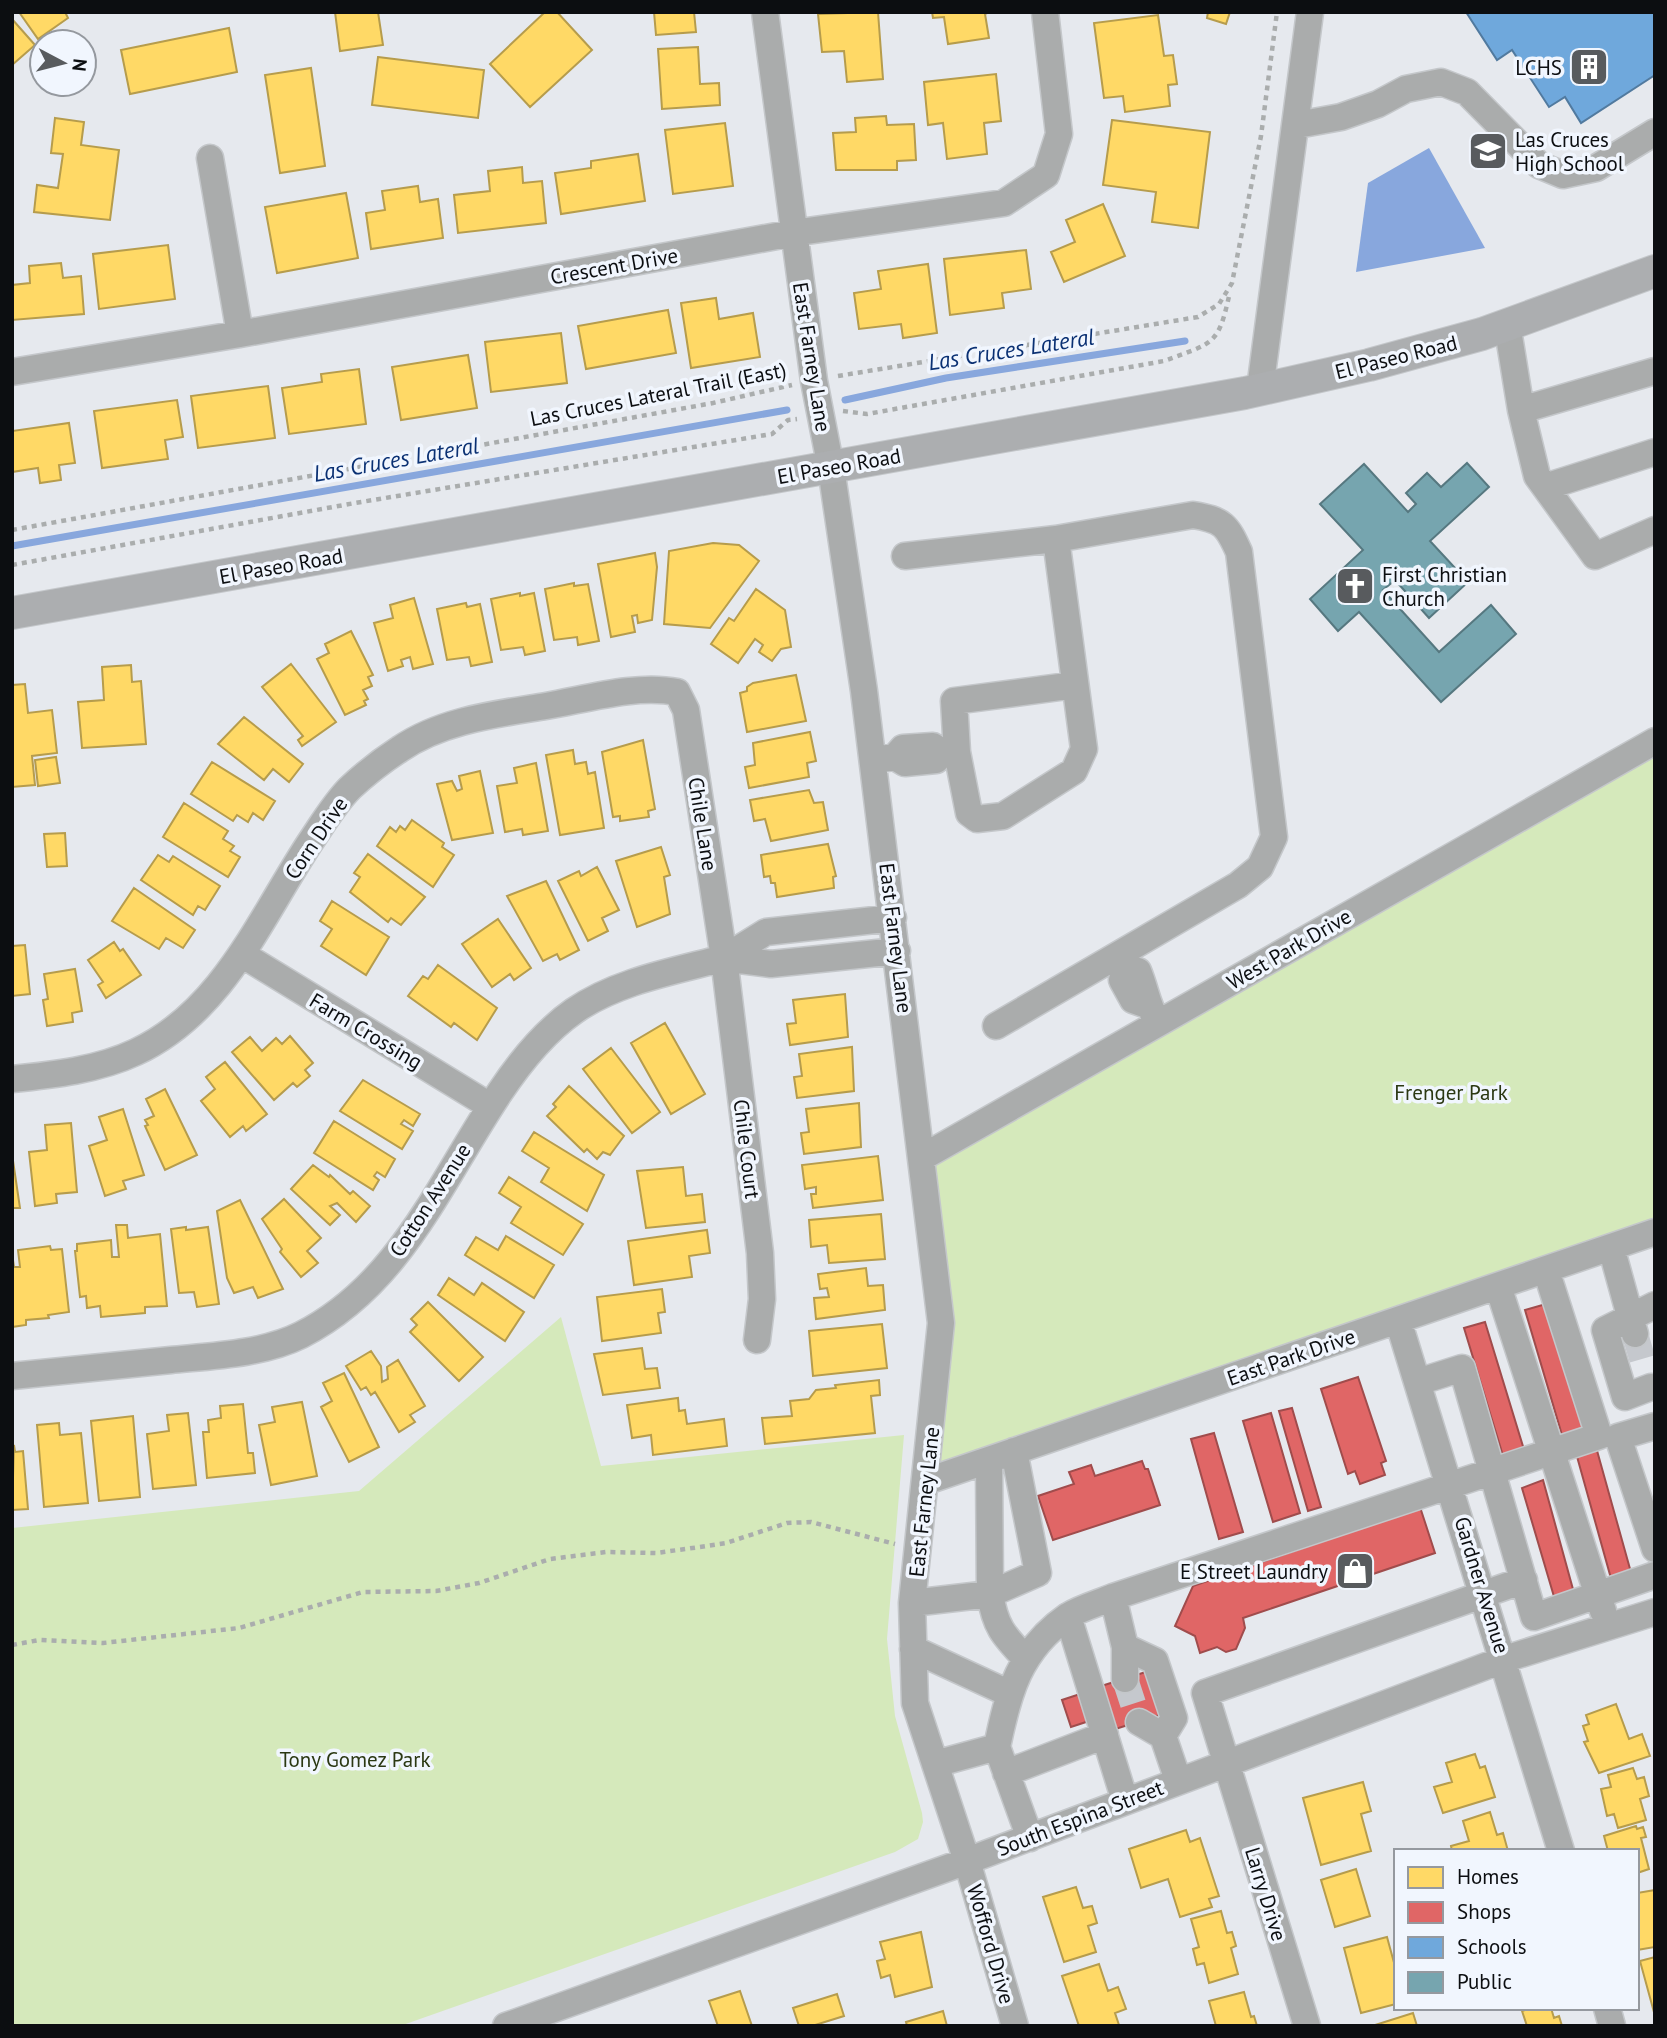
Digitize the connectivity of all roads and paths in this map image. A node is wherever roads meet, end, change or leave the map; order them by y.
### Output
1 (765, 12) edge
2 (1045, 12) edge
3 (1277, 12) edge
4 (1310, 12) edge
5 (1297, 125) junction
6 (1655, 132) edge
7 (210, 158) dead end
8 (793, 233) junction
9 (1655, 271) edge
10 (1232, 283) junction
11 (1507, 324) junction
12 (240, 334) junction
13 (1655, 371) edge
14 (12, 372) edge
15 (814, 381) junction
16 (1261, 389) junction
17 (1521, 410) junction
18 (820, 414) junction
19 (1655, 452) edge
20 (831, 468) junction
21 (1545, 486) junction
22 (12, 530) edge
23 (1655, 530) edge
24 (1055, 539) junction
25 (905, 556) dead end
26 (12, 565) edge
27 (12, 613) edge
28 (1075, 685) junction
29 (677, 692) joint
30 (1655, 741) edge
31 (950, 753) junction
32 (884, 758) junction
33 (893, 918) junction
34 (897, 951) junction
35 (243, 955) junction
36 (724, 958) junction
37 (1123, 961) junction
38 (1152, 1014) junction
39 (996, 1026) dead end
40 (12, 1079) edge
41 (490, 1106) junction
42 (923, 1157) junction
43 (1655, 1232) edge
44 (1611, 1247) junction
45 (1546, 1270) junction
46 (1499, 1286) junction
47 (1655, 1306) edge
48 (1398, 1320) junction
49 (1632, 1325) junction
50 (757, 1340) dead end
51 (12, 1376) edge
52 (1650, 1380) edge
53 (1418, 1382) junction
54 (1476, 1416) junction
55 (1655, 1426) edge
56 (1433, 1429) junction
57 (1608, 1436) junction
58 (1014, 1451) junction
59 (1553, 1451) junction
60 (989, 1460) junction
61 (1493, 1471) junction
62 (928, 1481) junction
63 (1451, 1485) junction
64 (1645, 1487) edge
65 (1026, 1515) junction
66 (990, 1522) junction
67 (1651, 1523) edge
68 (896, 1545) dead end
69 (1655, 1549) edge
70 (1655, 1576) edge
71 (1524, 1580) junction
72 (990, 1594) junction
73 (1485, 1594) junction
74 (1597, 1595) junction
75 (1113, 1597) junction
76 (912, 1603) junction
77 (1655, 1612) edge
78 (1068, 1616) junction
79 (1609, 1626) junction
80 (12, 1645) edge
81 (1125, 1647) junction
82 (913, 1649) junction
83 (1025, 1658) junction
84 (1505, 1660) junction
85 (1125, 1679) tunnel mouth
86 (1008, 1693) junction
87 (1139, 1722) tunnel mouth
88 (1105, 1735) junction
89 (1163, 1736) junction
90 (997, 1747) junction
91 (1225, 1763) junction
92 (934, 1764) junction
93 (1006, 1773) junction
94 (1178, 1780) junction
95 (1125, 1801) junction
96 (1030, 1838) junction
97 (1560, 1849) edge
98 (967, 1861) junction
99 (506, 2026) edge
100 (1015, 2026) edge
101 (1307, 2026) edge

1 - 8 street, East Farney Lane
2 - 8 street, Crescent Drive
3 - 10 path, Las Cruces Lateral Trail (East)
4 - 5 street
5 - 6 street
5 - 16 street
7 - 12 street
8 - 12 street, Crescent Drive
8 - 15 street, East Farney Lane
9 - 11 main road, El Paseo Road
10 - 15 path, Las Cruces Lateral Trail (East)
10 - 18 path
11 - 16 main road, El Paseo Road
11 - 17 street
12 - 14 street, Crescent Drive
13 - 17 street
15 - 18 street, East Farney Lane
15 - 22 path, Las Cruces Lateral Trail (East)
16 - 20 main road, El Paseo Road
17 - 21 street
18 - 20 street, East Farney Lane
18 - 26 path
19 - 21 street
20 - 27 main road, El Paseo Road
20 - 32 street, East Farney Lane
21 - 23 street
24 - 25 street
24 - 28 street
24 - 37 street
28 - 31 street
28 - 31 street
29 - 35 street, Corn Drive
29 - 36 street, Chile Lane
30 - 38 street, West Park Drive
31 - 32 street
32 - 33 street, East Farney Lane
33 - 34 street, East Farney Lane
33 - 36 street, Cotton Avenue
34 - 36 street, Cotton Avenue
34 - 42 street, East Farney Lane
35 - 40 street, Corn Drive
35 - 41 street, Farm Crossing
36 - 41 street, Cotton Avenue
36 - 50 street, Chile Court
37 - 38 street
37 - 39 street
38 - 42 street, West Park Drive
41 - 51 street, Cotton Avenue
42 - 62 street, East Farney Lane
43 - 44 street, East Park Drive
44 - 45 street, East Park Drive
44 - 49 street
45 - 46 street, East Park Drive
45 - 57 street
46 - 48 street, East Park Drive
46 - 59 street
47 - 49 street
48 - 53 street, Gardner Avenue
48 - 58 street, East Park Drive
49 - 52 street
53 - 54 street
53 - 56 street, Gardner Avenue
54 - 56 street
54 - 61 street
55 - 57 street
56 - 63 street, Gardner Avenue
57 - 59 street
57 - 64 street
58 - 60 street, East Park Drive
58 - 65 street
59 - 61 street
59 - 74 street
60 - 62 street, East Park Drive
60 - 66 street
61 - 63 street
61 - 71 street
62 - 76 street, East Farney Lane
63 - 73 street, Gardner Avenue
63 - 75 street
64 - 67 street
65 - 66 street
65 - 72 street
66 - 72 street
67 - 69 street
68 - 80 path
70 - 74 street
71 - 73 street
71 - 74 street
72 - 76 street
72 - 83 street
73 - 84 street, Gardner Avenue
73 - 91 street, Larry Drive
74 - 79 street
75 - 78 street
75 - 81 street
76 - 82 street, East Farney Lane
77 - 79 street, South Espina Street
78 - 83 street
78 - 88 street
79 - 84 street, South Espina Street
81 - 85 street
81 - 89 street
82 - 86 street
82 - 92 street, East Farney Lane
83 - 86 street
84 - 91 street, South Espina Street
84 - 97 street, Gardner Avenue
86 - 90 street
87 - 89 street
88 - 93 street
88 - 95 street
89 - 94 street
90 - 92 street
90 - 93 street
91 - 94 street, South Espina Street
91 - 101 street, Larry Drive
92 - 98 street, East Farney Lane
93 - 96 street
94 - 95 street, South Espina Street
95 - 96 street, South Espina Street
96 - 98 street, South Espina Street
98 - 99 street, South Espina Street
98 - 100 street, Wofford Drive

